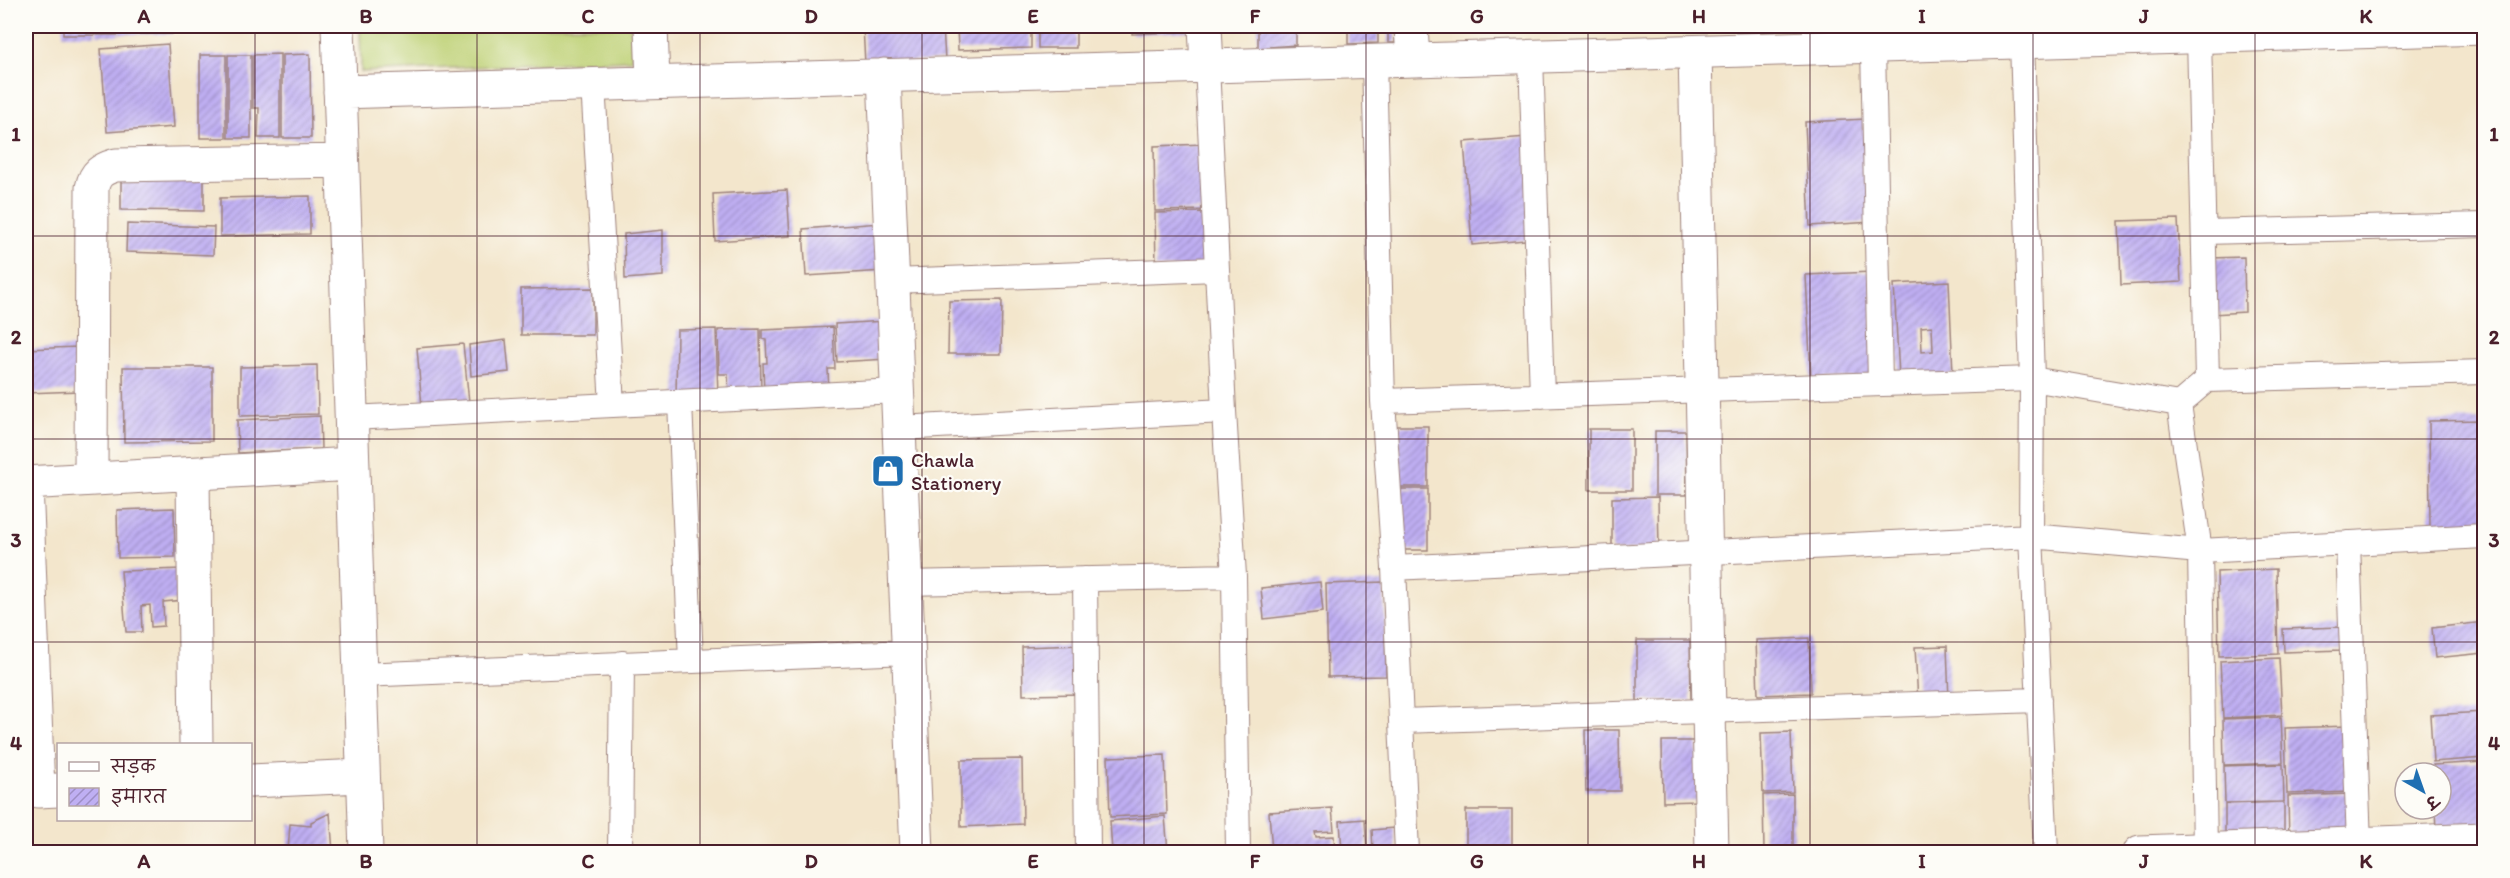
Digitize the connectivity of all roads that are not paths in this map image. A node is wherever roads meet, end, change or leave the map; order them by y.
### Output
1 (338, 26) edge
2 (651, 26) edge
3 (1205, 26) edge
4 (1411, 26) edge
5 (2484, 28) edge
6 (2199, 31) edge
7 (1916, 35) edge
8 (1657, 39) edge
9 (2022, 42) junction
10 (1873, 46) junction
11 (1695, 52) junction
12 (1531, 56) junction
13 (1413, 60) junction
14 (1374, 61) junction
15 (1207, 66) junction
16 (884, 75) junction
17 (653, 82) junction
18 (593, 84) junction
19 (340, 92) junction
20 (342, 161) junction
21 (2484, 225) edge
22 (2204, 232) junction
23 (1217, 269) junction
24 (893, 281) junction
25 (2484, 372) edge
26 (2032, 379) junction
27 (2207, 380) junction
28 (1880, 384) junction
29 (897, 391) junction
30 (1702, 391) junction
31 (1542, 396) junction
32 (1383, 401) junction
33 (680, 402) junction
34 (2179, 404) junction
35 (612, 405) junction
36 (1224, 411) junction
37 (351, 418) junction
38 (899, 428) junction
39 (352, 464) junction
40 (193, 474) junction
41 (91, 479) junction
42 (26, 483) edge
43 (2031, 536) junction
44 (2484, 536) edge
45 (2348, 543) junction
46 (2200, 551) junction
47 (1706, 552) junction
48 (1394, 568) junction
49 (1234, 576) junction
50 (1085, 579) junction
51 (905, 583) junction
52 (908, 652) junction
53 (691, 661) junction
54 (622, 663) junction
55 (360, 675) junction
56 (2039, 700) junction
57 (1709, 712) junction
58 (1401, 722) junction
59 (196, 743) edge
60 (363, 776) junction
61 (252, 781) edge
62 (41, 791) edge
63 (2484, 839) edge
64 (2359, 844) junction
65 (2205, 850) junction
66 (366, 852) edge
67 (620, 852) edge
68 (917, 852) edge
69 (1088, 852) edge
70 (1238, 852) edge
71 (1407, 852) edge
72 (1712, 852) edge
73 (2046, 852) edge
74 (2140, 852) edge

1 - 19 street
2 - 17 street
3 - 15 street
4 - 13 street
5 - 6 street
6 - 9 street
6 - 22 lane
7 - 9 street
7 - 10 street
8 - 11 street
8 - 12 street
9 - 26 lane
10 - 11 street
10 - 28 lane
11 - 30 street
12 - 13 street
12 - 31 lane
13 - 14 street
14 - 15 street
14 - 32 lane
15 - 16 street
15 - 23 lane
16 - 17 street
16 - 24 street
17 - 18 street
18 - 19 street
18 - 35 lane
19 - 20 street
20 - 37 street
20 - 41 street
21 - 22 lane
22 - 27 lane
23 - 24 lane
23 - 36 lane
24 - 29 street
25 - 27 lane
26 - 28 lane
26 - 34 lane
26 - 43 lane
27 - 34 lane
28 - 30 lane
29 - 33 lane
29 - 38 street
30 - 31 lane
30 - 47 street
31 - 32 lane
32 - 48 lane
33 - 35 lane
33 - 53 lane
34 - 46 lane
35 - 37 lane
36 - 38 lane
36 - 49 lane
37 - 39 street
38 - 51 street
39 - 40 street
39 - 55 street
40 - 41 street
40 - 59 street
41 - 42 street
42 - 62 street
43 - 46 lane
43 - 47 lane
43 - 56 lane
44 - 45 lane
45 - 46 lane
45 - 64 lane
46 - 65 lane
47 - 48 lane
47 - 57 street
48 - 58 lane
49 - 50 lane
49 - 70 lane
50 - 51 lane
50 - 69 lane
51 - 52 street
52 - 53 lane
52 - 68 street
53 - 54 lane
54 - 55 lane
54 - 67 lane
55 - 60 street
56 - 57 lane
56 - 73 lane
57 - 58 lane
57 - 72 street
58 - 71 lane
60 - 61 street
60 - 66 street
63 - 64 street
64 - 65 street
65 - 74 street

